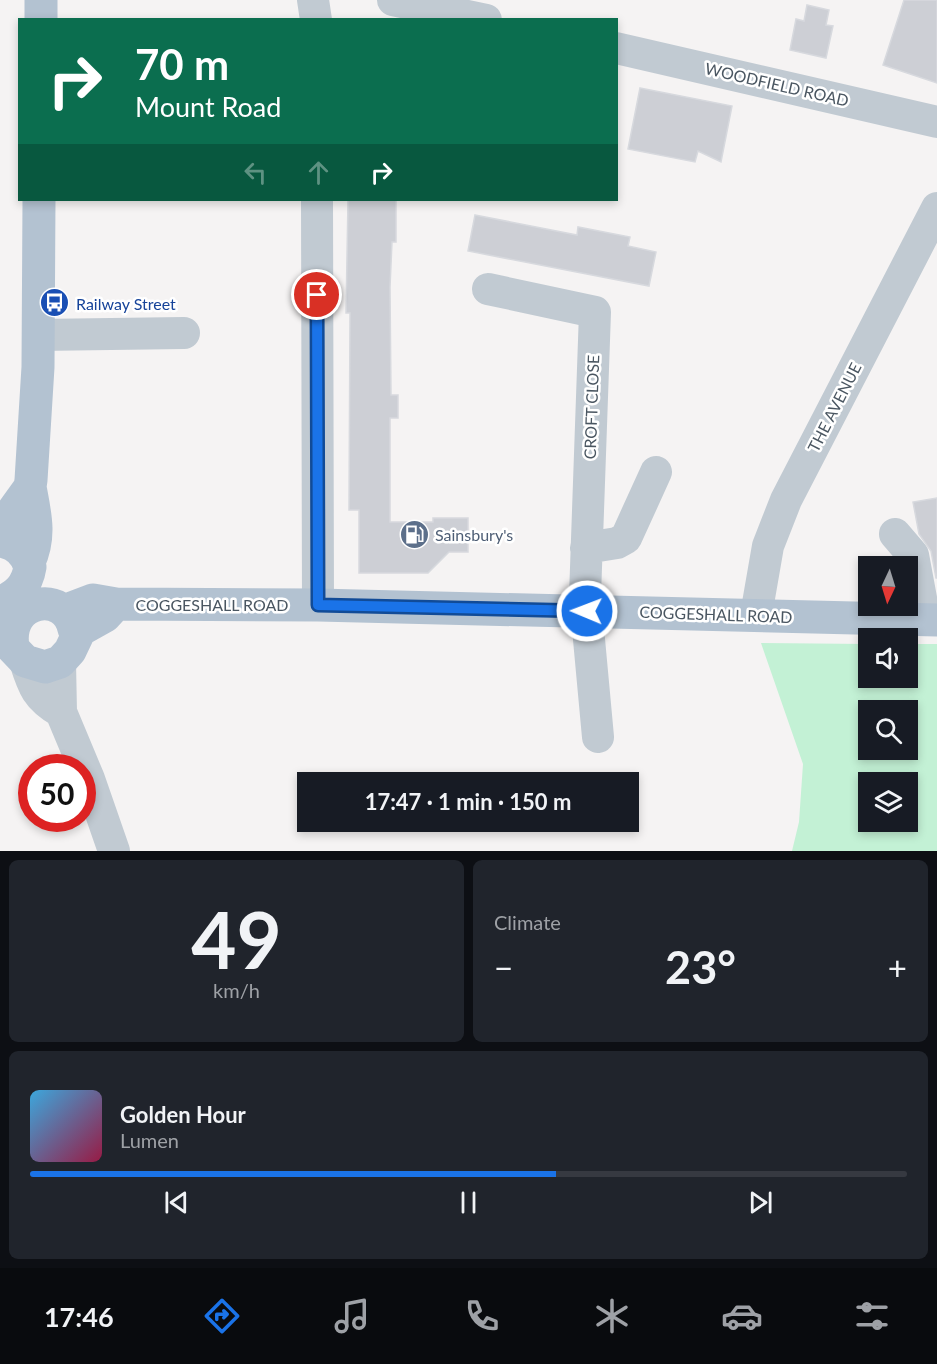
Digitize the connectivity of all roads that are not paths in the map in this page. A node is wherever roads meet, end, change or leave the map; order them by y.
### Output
1 (41, 0) edge
2 (313, 0) edge
3 (393, 0) edge
4 (40, 18) edge
5 (316, 18) edge
6 (477, 18) edge
7 (618, 48) edge
8 (937, 122) edge
9 (39, 201) edge
10 (317, 201) edge
11 (937, 208) edge
12 (488, 289) dead end
13 (184, 333) dead end
14 (38, 335) junction
15 (656, 472) dead end
16 (30, 487) junction
17 (0, 529) edge
18 (895, 534) dead end
19 (0, 541) edge
20 (586, 548) junction
21 (29, 565) junction
22 (0, 603) edge
23 (318, 605) junction
24 (587, 611) junction
25 (756, 615) junction
26 (931, 620) edge
27 (64, 629) junction
28 (13, 648) edge
29 (61, 712) junction
30 (598, 737) dead end
31 (114, 851) edge

1 - 4 main road
2 - 5 street
3 - 6 street
7 - 8 street, WOODFIELD ROAD
9 - 14 main road
10 - 23 street
11 - 25 street, THE AVENUE
12 - 20 street, CROFT CLOSE
13 - 14 street
14 - 16 main road
15 - 20 street
16 - 17 main road
16 - 21 main road
18 - 26 street
19 - 21 main road
20 - 24 street, CROFT CLOSE
21 - 22 main road
21 - 27 main road
23 - 24 main road, COGGESHALL ROAD
23 - 27 main road, COGGESHALL ROAD
24 - 25 main road, COGGESHALL ROAD
24 - 30 street, CROFT CLOSE
25 - 26 main road, COGGESHALL ROAD
27 - 28 main road
27 - 28 main road
27 - 29 street
28 - 29 street
29 - 31 street

